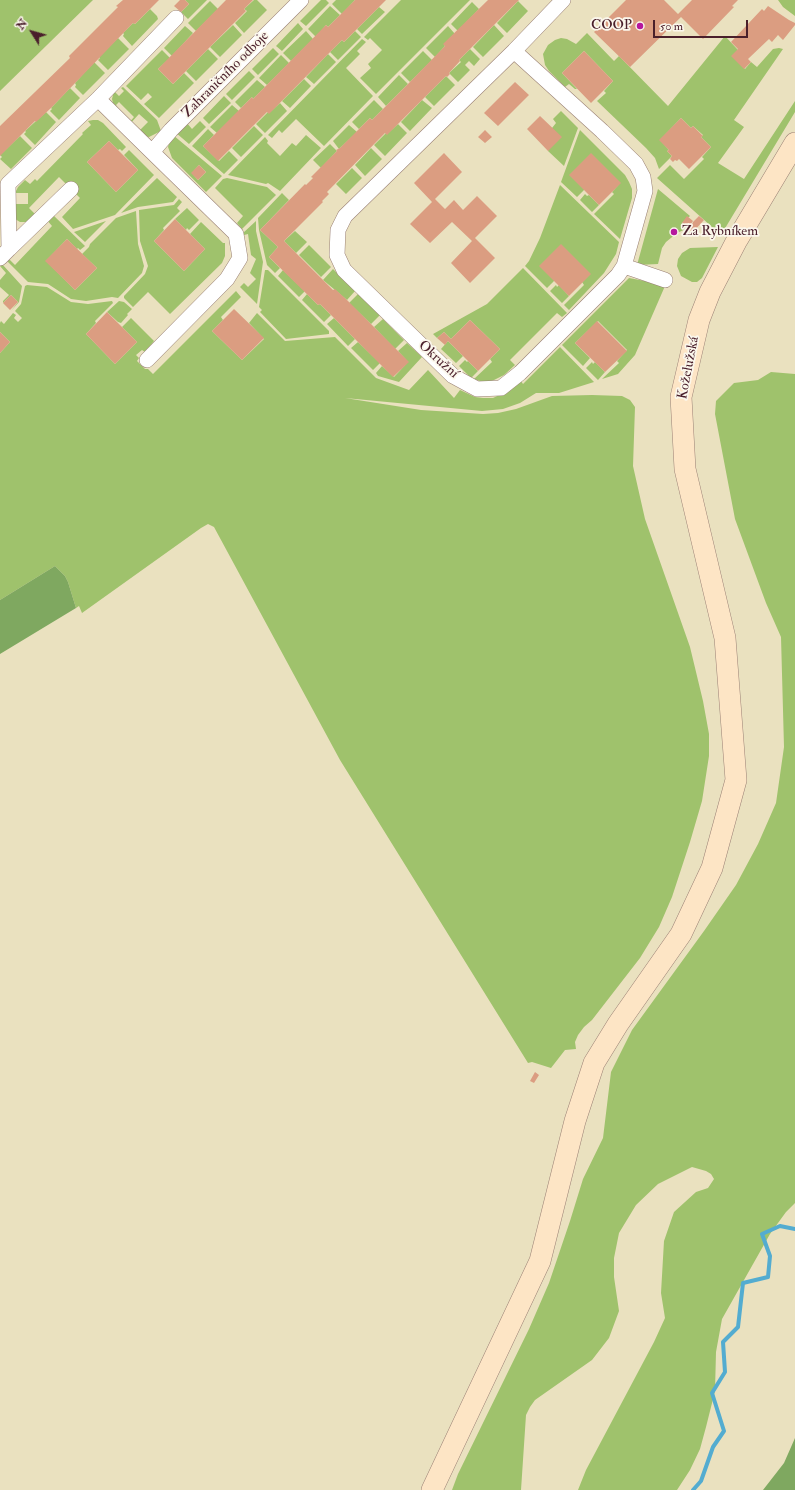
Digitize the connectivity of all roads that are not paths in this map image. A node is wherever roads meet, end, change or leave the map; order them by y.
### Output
1 (301, 0) edge
2 (563, 0) edge
3 (176, 18) dead end
4 (514, 51) junction
5 (98, 98) junction
6 (795, 143) edge
7 (152, 152) junction
8 (71, 189) dead end
9 (5, 254) edge
10 (624, 266) junction
11 (665, 280) dead end
12 (147, 360) dead end
13 (432, 1490) edge

1 - 7 street, Zahraničního odboje
2 - 4 street, Okružní
3 - 5 street
4 - 10 street, Okružní
4 - 10 street, Okružní
5 - 7 street
5 - 9 street
6 - 13 main road, Koželužská
7 - 12 street
8 - 9 street
10 - 11 street

